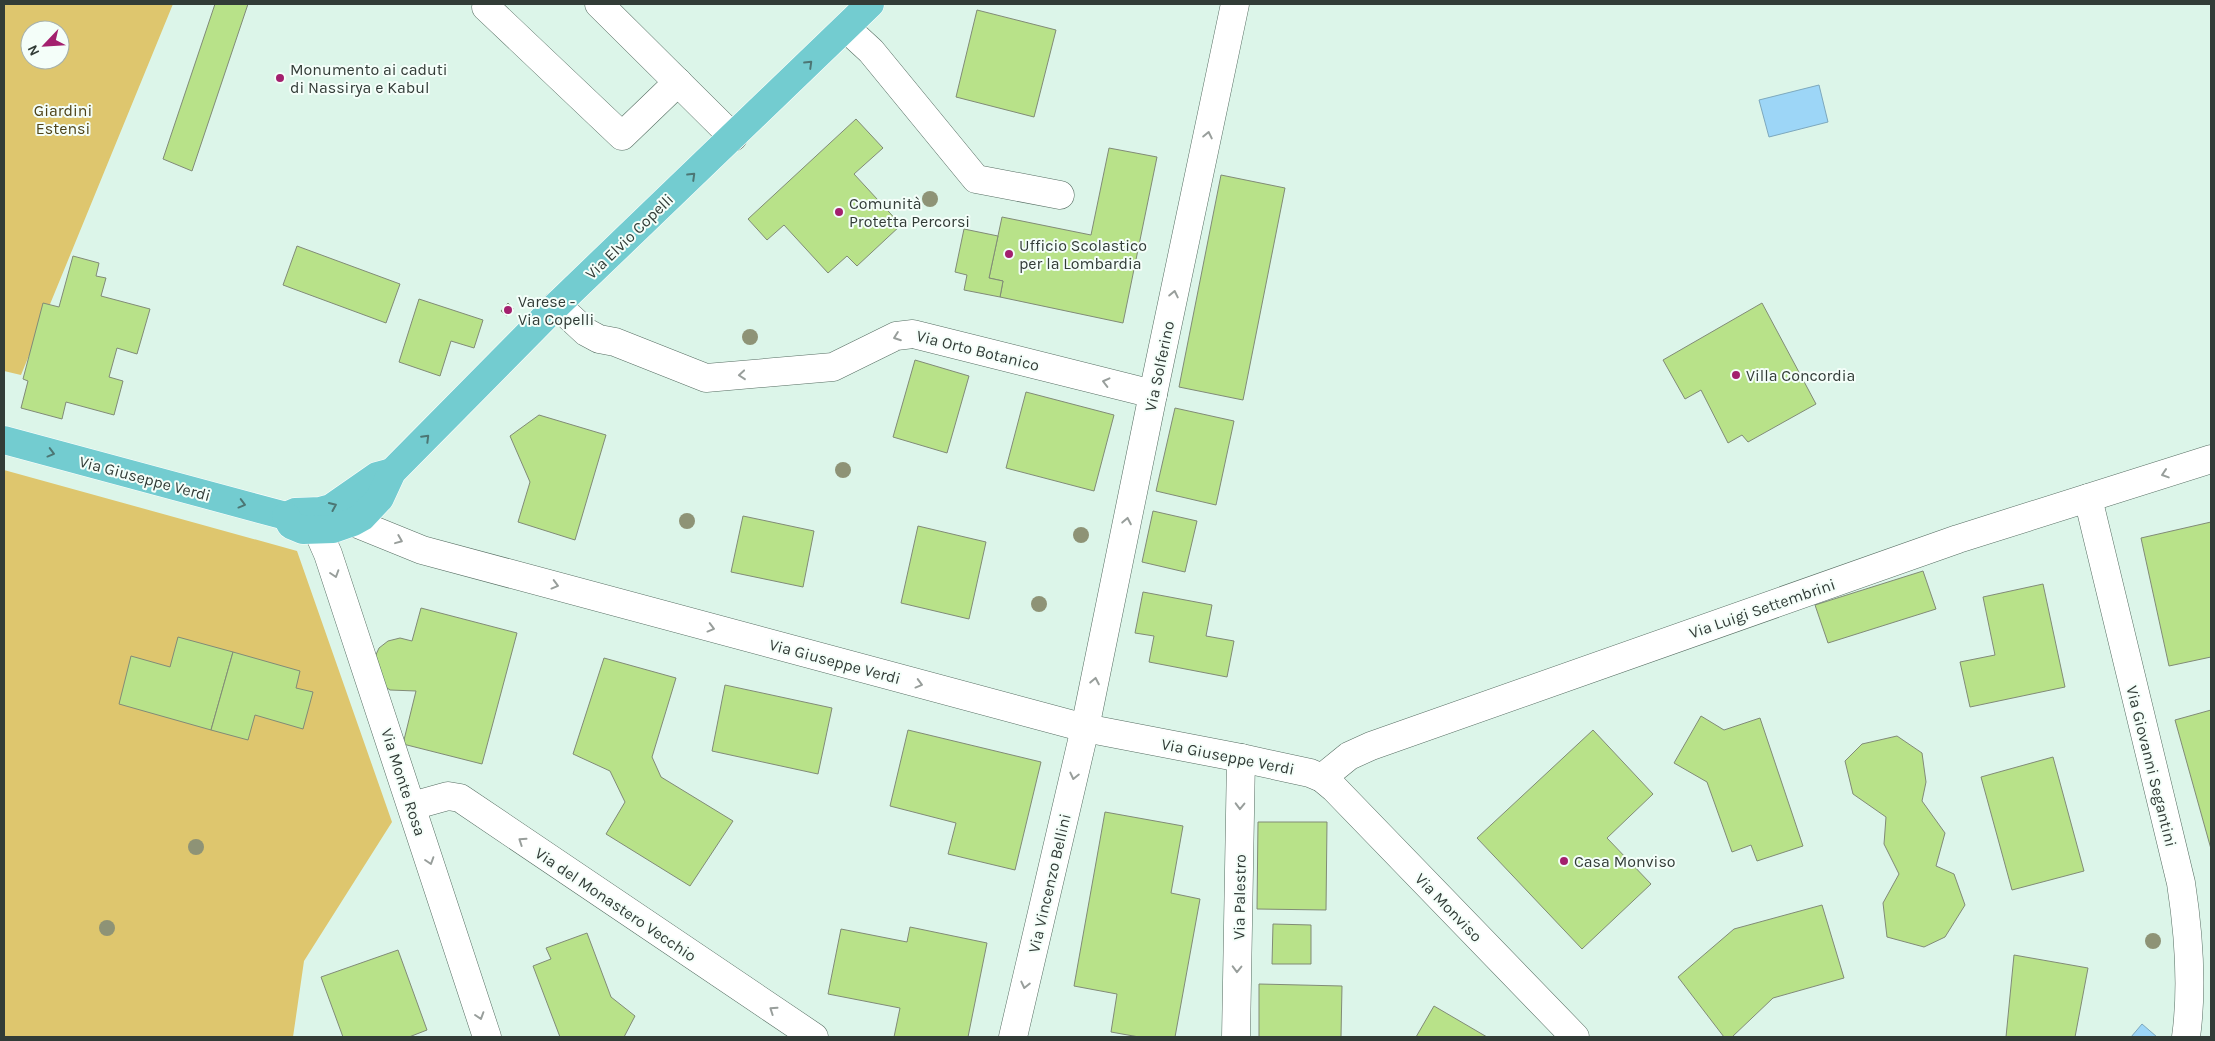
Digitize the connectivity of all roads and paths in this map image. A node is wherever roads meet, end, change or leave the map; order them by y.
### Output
1 (489, 4) edge
2 (599, 4) edge
3 (870, 4) edge
4 (1235, 4) edge
5 (846, 28) junction
6 (678, 82) junction
7 (733, 137) junction
8 (1060, 195) dead end
9 (557, 305) junction
10 (1153, 394) junction
11 (4, 440) edge
12 (2211, 459) edge
13 (392, 472) junction
14 (2088, 498) junction
15 (286, 516) junction
16 (354, 522) junction
17 (317, 529) junction
18 (1085, 728) junction
19 (1241, 758) junction
20 (1322, 778) junction
21 (412, 806) junction
22 (487, 1037) edge
23 (814, 1037) edge
24 (1013, 1037) edge
25 (1236, 1037) edge
26 (1575, 1037) edge
27 (2186, 1037) edge

1 - 6 street
2 - 6 street
3 - 5 main road, Via Elvio Copelli
10 -> 4 street, Via Solferino
7 -> 5 main road, Via Elvio Copelli
5 - 8 street
6 - 7 street
9 -> 7 main road, Via Elvio Copelli
10 -> 9 street, Via Orto Botanico
13 -> 9 main road, Via Elvio Copelli
18 -> 10 street, Via Solferino
11 -> 15 main road, Via Giuseppe Verdi
12 -> 14 street, Via Luigi Settembrini
15 -> 13 main road, Via Elvio Copelli
13 - 16 main road, Via Elvio Copelli
14 - 20 street, Via Luigi Settembrini
14 - 27 street, Via Giovanni Segantini
15 - 17 main road, Via Elvio Copelli
16 - 17 main road, Via Elvio Copelli
16 -> 18 street, Via Giuseppe Verdi
17 -> 21 street, Via Monte Rosa
18 - 19 street, Via Giuseppe Verdi
18 -> 24 street, Via Vincenzo Bellini
19 - 20 street, Via Giuseppe Verdi
19 -> 25 street, Via Palestro
20 - 26 street, Via Monviso
21 -> 22 street, Via Monte Rosa
23 -> 21 street, Via del Monastero Vecchio

